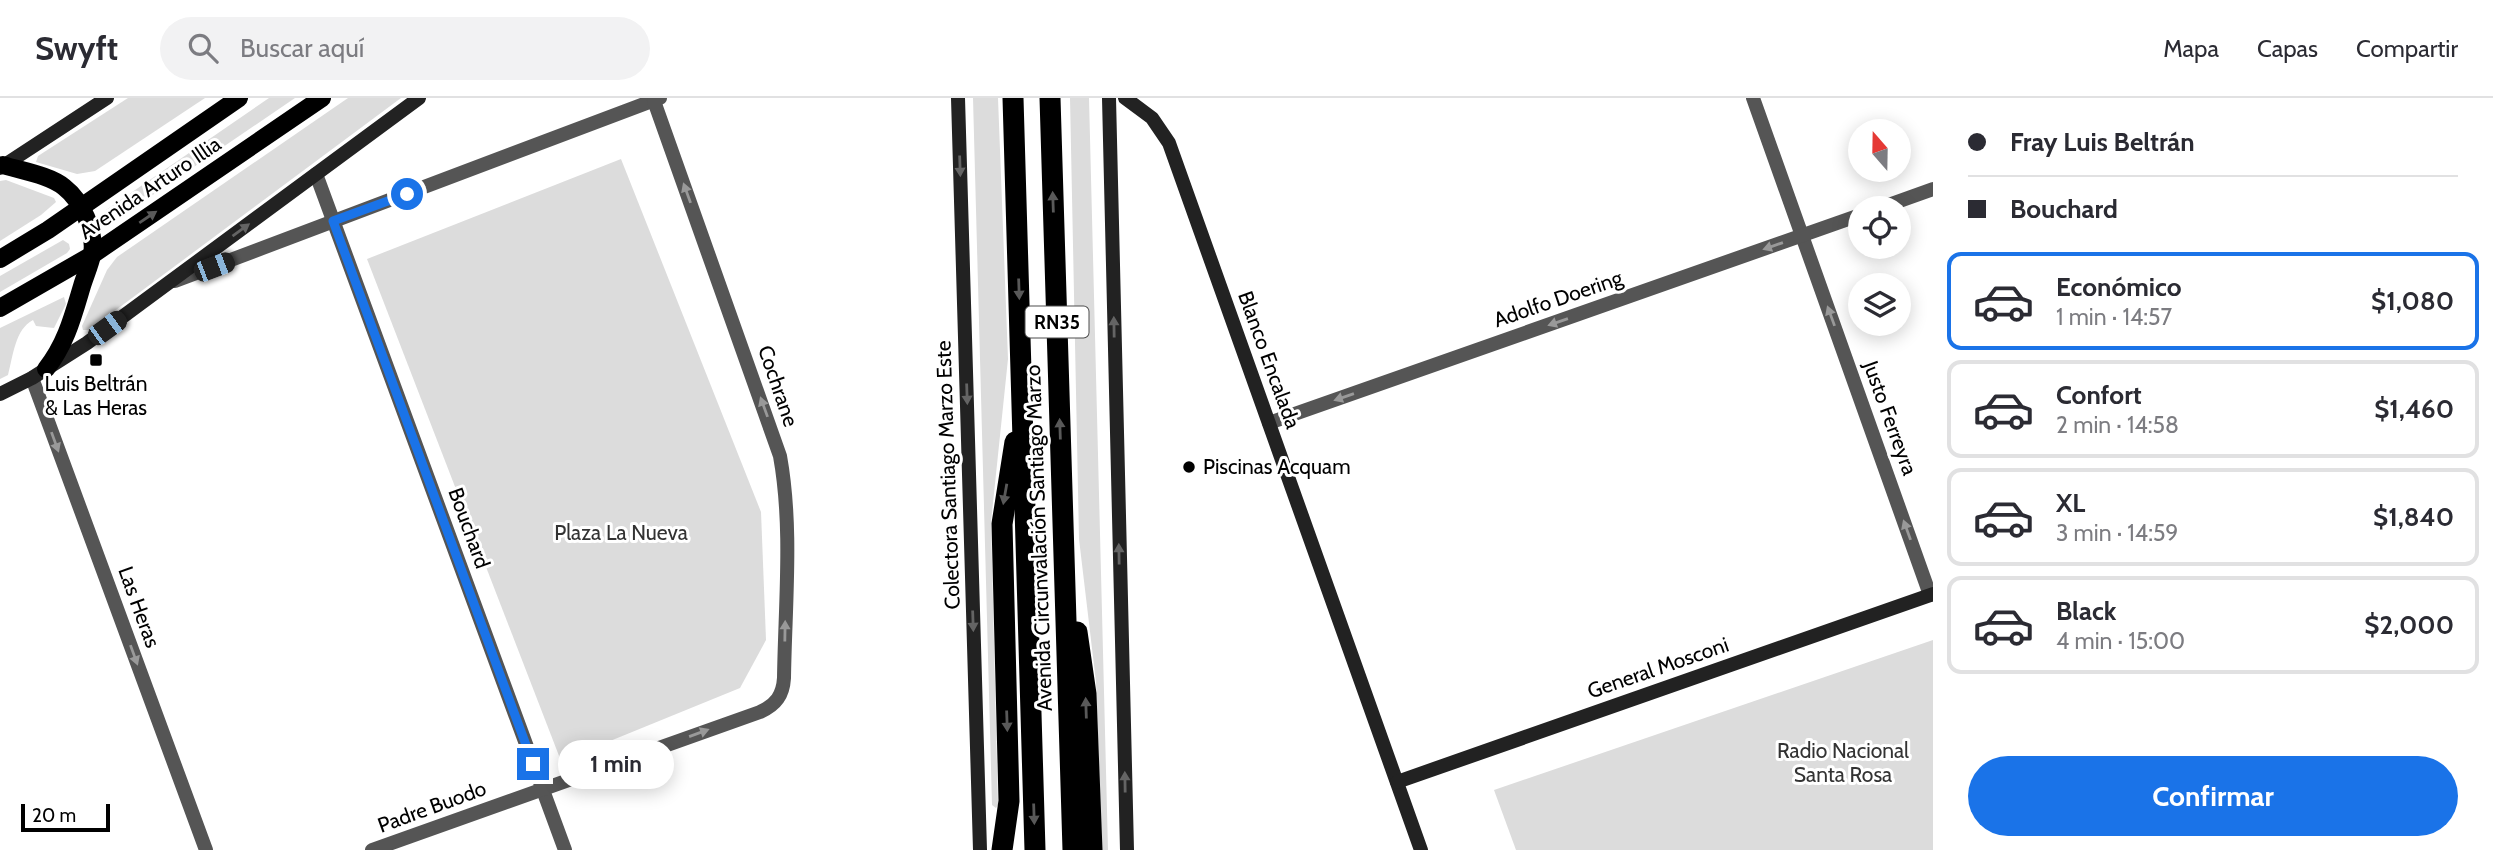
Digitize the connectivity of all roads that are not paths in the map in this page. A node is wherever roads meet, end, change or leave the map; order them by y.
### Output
1 (107, 98) edge
2 (239, 98) edge
3 (322, 98) edge
4 (419, 98) edge
5 (958, 98) edge
6 (1013, 98) edge
7 (1050, 98) edge
8 (1109, 98) edge
9 (1125, 98) edge
10 (1753, 98) edge
11 (658, 99) edge
12 (2, 167) edge
13 (316, 174) junction
14 (1933, 190) edge
15 (1911, 197) edge
16 (81, 208) junction
17 (1848, 219) edge
18 (333, 221) junction
19 (1802, 236) junction
20 (92, 255) junction
21 (0, 259) edge
22 (166, 285) junction
23 (0, 308) edge
24 (38, 373) junction
25 (0, 394) edge
26 (1022, 402) junction
27 (1269, 423) junction
28 (1063, 546) junction
29 (1931, 594) edge
30 (779, 699) joint
31 (1396, 782) junction
32 (543, 789) junction
33 (206, 850) edge
34 (372, 850) edge
35 (565, 850) edge
36 (980, 850) edge
37 (1002, 850) edge
38 (1035, 850) edge
39 (1073, 850) edge
40 (1092, 850) edge
41 (1126, 850) edge
42 (1421, 850) edge

1 - 12 street
2 - 16 main road, Avenida Arturo Illia
20 -> 3 main road, Avenida Arturo Illia
4 - 13 street
5 -> 36 street, Colectora Santiago Marzo Este
6 -> 26 highway, Avenida Circunvalación Santiago Marzo / RN35
28 -> 7 highway, Avenida Circunvalación Santiago Marzo / RN35
41 -> 8 street
9 - 27 street, Blanco Encalada
10 - 19 street, Justo Ferreyra
11 - 18 street
30 -> 11 street, Cochrane
12 - 16 main road
13 - 18 street, Bouchard
22 -> 13 street
14 - 15 street
16 - 20 main road
16 - 21 main road, Avenida Arturo Illia
17 - 19 street, Adolfo Doering
18 - 22 street
18 - 32 street, Bouchard
19 -> 27 street, Adolfo Doering
29 -> 19 street, Justo Ferreyra
20 - 23 main road, Avenida Arturo Illia
20 - 24 main road
22 - 24 street
24 - 25 street
24 -> 33 street, Las Heras
26 -> 37 highway
26 -> 38 highway, Avenida Circunvalación Santiago Marzo / RN35
27 - 31 street, Blanco Encalada
28 - 39 highway, Avenida Circunvalación Santiago Marzo / RN35
40 -> 28 highway
29 - 31 street, General Mosconi
32 -> 30 street, Padre Buodo
31 - 42 street, Blanco Encalada
32 - 34 street, Padre Buodo
32 - 35 street, Bouchard

